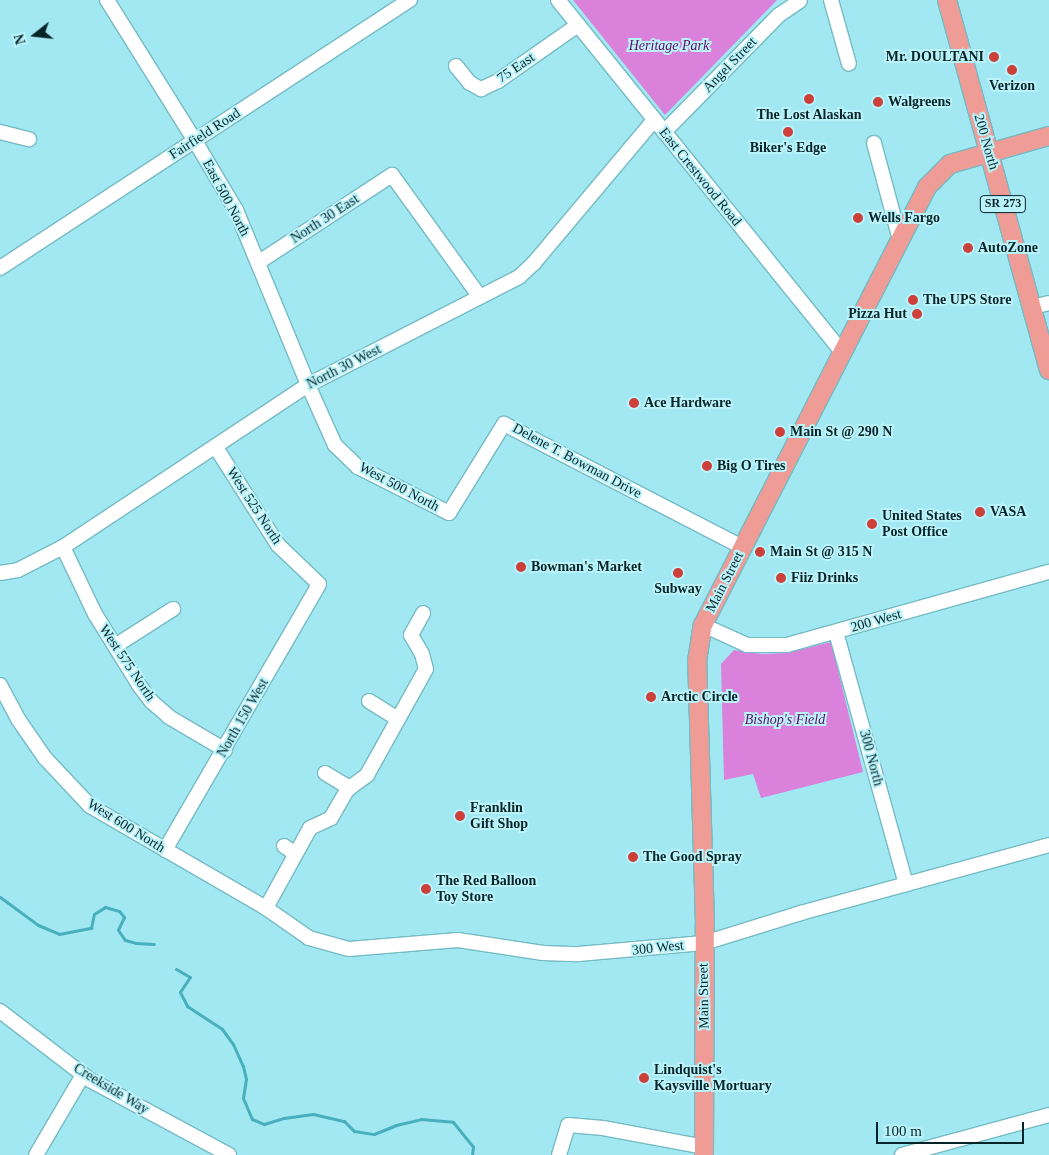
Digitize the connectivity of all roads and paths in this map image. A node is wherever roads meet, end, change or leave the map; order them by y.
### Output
1 (410, 0) edge
2 (558, 0) edge
3 (830, 0) edge
4 (946, 0) edge
5 (109, 1) edge
6 (800, 1) dead end
7 (578, 26) junction
8 (849, 64) dead end
9 (456, 66) dead end
10 (654, 120) junction
11 (0, 132) edge
12 (664, 132) junction
13 (1049, 136) edge
14 (29, 139) dead end
15 (195, 141) junction
16 (874, 143) dead end
17 (989, 152) junction
18 (900, 240) junction
19 (259, 262) junction
20 (0, 268) edge
21 (480, 297) junction
22 (1049, 302) edge
23 (1032, 307) junction
24 (285, 326) joint
25 (844, 354) junction
26 (1049, 370) edge
27 (308, 385) junction
28 (215, 446) junction
29 (449, 513) joint
30 (63, 547) junction
31 (742, 547) junction
32 (1049, 572) edge
33 (0, 573) edge
34 (319, 584) joint
35 (174, 609) dead end
36 (423, 613) dead end
37 (703, 626) junction
38 (836, 632) junction
39 (114, 646) junction
40 (0, 685) edge
41 (369, 701) dead end
42 (398, 719) junction
43 (224, 750) junction
44 (325, 773) dead end
45 (350, 788) junction
46 (1049, 845) edge
47 (165, 850) junction
48 (906, 884) junction
49 (266, 908) junction
50 (704, 943) junction
51 (0, 1011) edge
52 (83, 1075) junction
53 (1049, 1115) edge
54 (704, 1151) edge
55 (36, 1155) edge
56 (229, 1155) edge
57 (559, 1155) edge
58 (902, 1155) edge

1 - 15 street, Fairfield Road
2 - 7 street, East Crestwood Road
3 - 8 street
4 - 17 main road, 200 North
5 - 15 street, East 500 North
6 - 12 street, Angel Street
7 - 9 street, 75 East
7 - 10 street, East Crestwood Road
10 - 12 street, East Crestwood Road
10 - 21 street, North 30 West
11 - 14 street
12 - 25 street, East Crestwood Road
13 - 17 main road, Main Street
15 - 19 street, East 500 North
15 - 20 street, Fairfield Road
16 - 18 street
17 - 18 main road, Main Street
17 - 23 main road, 200 North / SR 273
18 - 25 main road, Main Street
19 - 21 street, North 30 East
19 - 24 street, East 500 North
21 - 27 street, North 30 West
22 - 23 street
23 - 26 main road, 200 North / SR 273
24 - 27 street, West 500 North
25 - 31 main road, Main Street
27 - 28 street, North 30 West
27 - 29 street, West 500 North
28 - 30 street, North 30 West
28 - 34 street, West 525 North
29 - 31 street, Delene T. Bowman Drive
30 - 33 street, North 30 West
30 - 39 street, West 575 North
31 - 37 main road, Main Street
32 - 38 street, 200 West
34 - 43 street, North 150 West
35 - 39 street
36 - 42 street
37 - 38 street, 200 West
37 - 50 main road, Main Street
38 - 48 street, 300 North
39 - 43 street, West 575 North
40 - 47 street, West 600 North
41 - 42 street
42 - 45 street
43 - 47 street, North 150 West
44 - 45 street
45 - 49 street
46 - 48 street, 300 West
47 - 49 street, West 600 North
48 - 50 street, 300 West
49 - 50 street, 300 West
50 - 54 main road, Main Street
51 - 52 street, Creekside Way
52 - 55 street
52 - 56 street, Creekside Way
53 - 58 street
54 - 57 street

